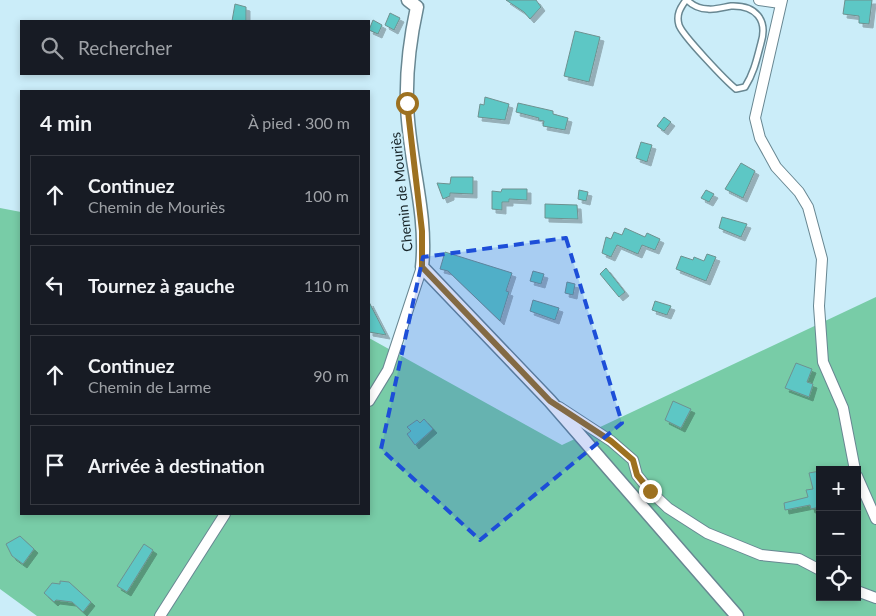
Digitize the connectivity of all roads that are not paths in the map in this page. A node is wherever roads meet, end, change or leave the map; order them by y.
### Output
1 (686, 0) edge
2 (759, 0) edge
3 (416, 2) edge
4 (781, 2) edge
5 (422, 267) junction
6 (370, 399) edge
7 (550, 401) junction
8 (854, 466) edge
9 (861, 485) edge
10 (224, 515) edge
11 (876, 519) edge
12 (816, 568) edge
13 (861, 592) edge
14 (876, 598) edge
15 (160, 616) edge
16 (737, 616) edge

1 - 1 lane
2 - 4 street
3 - 5 street, Chemin de Mouriès
4 - 8 street
5 - 6 street
5 - 7 street
7 - 12 street
7 - 16 street
9 - 11 street
10 - 15 street
13 - 14 street

